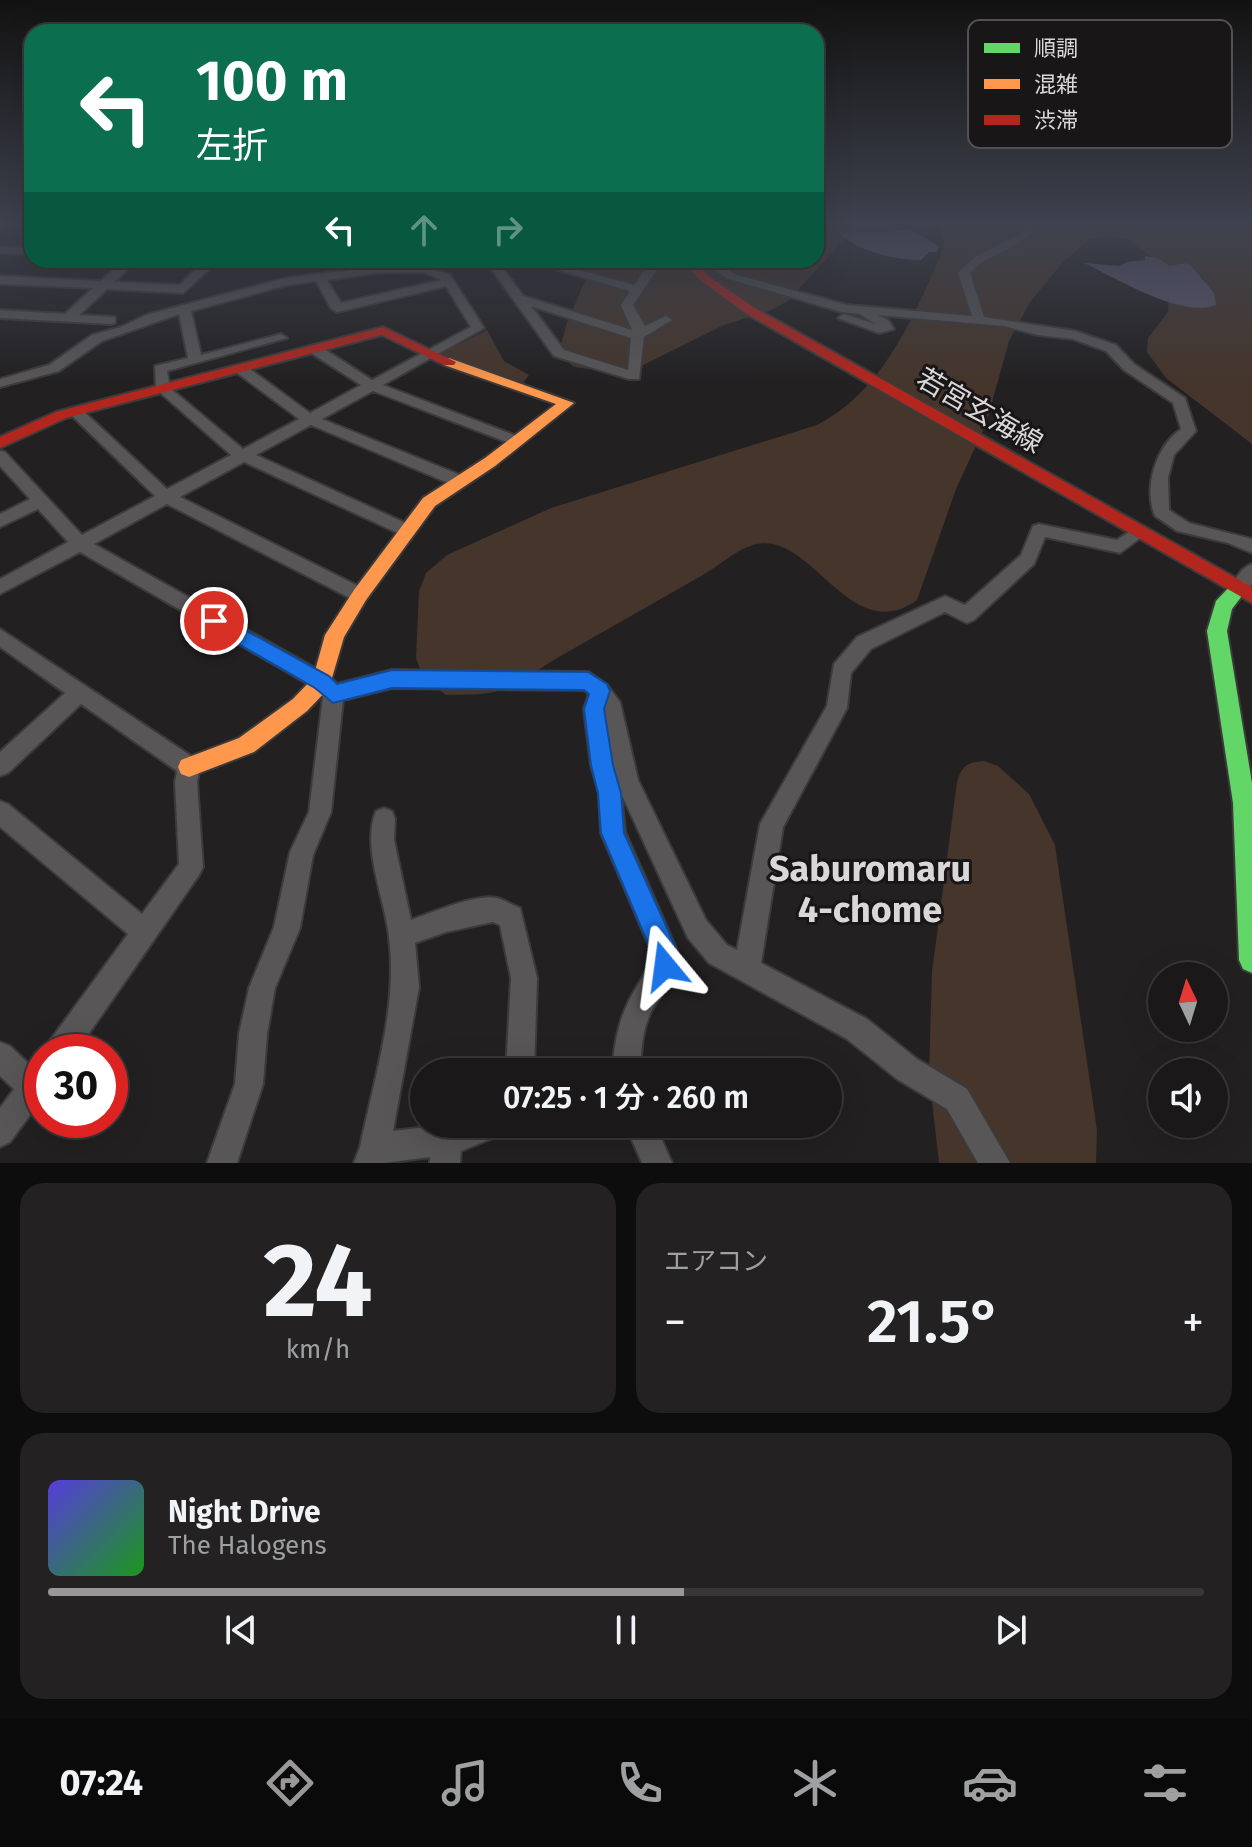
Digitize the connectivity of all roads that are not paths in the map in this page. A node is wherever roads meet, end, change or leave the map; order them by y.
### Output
1 (113, 276) edge
2 (195, 276) edge
3 (338, 276) edge
4 (439, 276) edge
5 (504, 276) edge
6 (589, 276) edge
7 (647, 276) edge
8 (707, 276) edge
9 (735, 276) edge
10 (965, 276) edge
11 (321, 279) junction
12 (0, 280) edge
13 (450, 282) junction
14 (103, 285) junction
15 (183, 289) junction
16 (638, 290) junction
17 (211, 291) dead end
18 (522, 299) junction
19 (734, 300) junction
20 (184, 309) junction
21 (864, 311) junction
22 (0, 314) edge
23 (68, 318) junction
24 (979, 319) junction
25 (111, 320) dead end
26 (666, 320) dead end
27 (637, 336) junction
28 (281, 338) dead end
29 (316, 350) junction
30 (427, 354) junction
31 (195, 359) junction
32 (241, 369) junction
33 (0, 383) edge
34 (370, 385) junction
35 (163, 389) junction
36 (75, 411) junction
37 (308, 418) junction
38 (517, 441) junction
39 (0, 443) edge
40 (240, 454) junction
41 (0, 456) edge
42 (459, 481) junction
43 (165, 496) junction
44 (39, 501) junction
45 (0, 521) edge
46 (406, 530) junction
47 (1139, 533) junction
48 (79, 543) junction
49 (1252, 547) edge
50 (1252, 571) edge
51 (0, 587) edge
52 (1245, 592) edge
53 (360, 595) junction
54 (0, 637) edge
55 (328, 688) junction
56 (600, 691) junction
57 (80, 692) junction
58 (0, 766) edge
59 (189, 767) junction
60 (1248, 805) edge
61 (0, 812) edge
62 (384, 819) dead end
63 (145, 932) junction
64 (402, 936) junction
65 (1252, 960) edge
66 (747, 970) junction
67 (72, 1034) edge
68 (0, 1056) edge
69 (521, 1058) edge
70 (627, 1058) edge
71 (24, 1072) edge
72 (24, 1099) edge
73 (0, 1132) edge
74 (470, 1138) edge
75 (646, 1138) edge
76 (446, 1152) edge
77 (372, 1155) edge
78 (222, 1163) edge
79 (657, 1163) edge
80 (995, 1163) edge

1 - 14 street
2 - 15 street
3 - 11 street
4 - 13 street
5 - 18 street
6 - 16 street
7 - 16 street
8 - 19 street, 若宮玄海線
9 - 21 street
10 - 24 street
11 - 13 street
11 - 20 street
12 - 14 street
13 - 30 street
14 - 15 street
14 - 23 street
15 - 17 street
16 - 27 street
18 - 27 street
18 - 27 street
19 - 21 street
19 - 47 street, 若宮玄海線
20 - 31 street
20 - 33 street
21 - 24 street
22 - 23 street
23 - 25 street
24 - 49 street
26 - 27 street
28 - 31 street
29 - 30 street
29 - 32 street
29 - 34 street
30 - 34 street
30 - 38 street
31 - 35 street
32 - 35 street
32 - 37 street
34 - 37 street
34 - 38 street
35 - 36 street
35 - 40 street
36 - 39 street
36 - 43 street
37 - 40 street
37 - 42 street
38 - 42 street
40 - 43 street
40 - 46 street
41 - 44 street
42 - 46 street
43 - 48 street
43 - 53 street
44 - 45 street
44 - 48 street
46 - 53 street
47 - 52 street, 若宮玄海線
47 - 66 street
48 - 51 street
48 - 55 street
50 - 52 street
52 - 60 street
53 - 55 street
54 - 57 street
55 - 56 street
55 - 59 street
55 - 78 street
56 - 66 street
56 - 70 street
57 - 58 street
57 - 59 street
59 - 63 street
60 - 65 street
61 - 63 street
62 - 64 street
63 - 67 street
64 - 69 street
64 - 77 street
66 - 80 street
68 - 71 street
72 - 73 street
74 - 76 street
75 - 79 street
76 - 77 street

